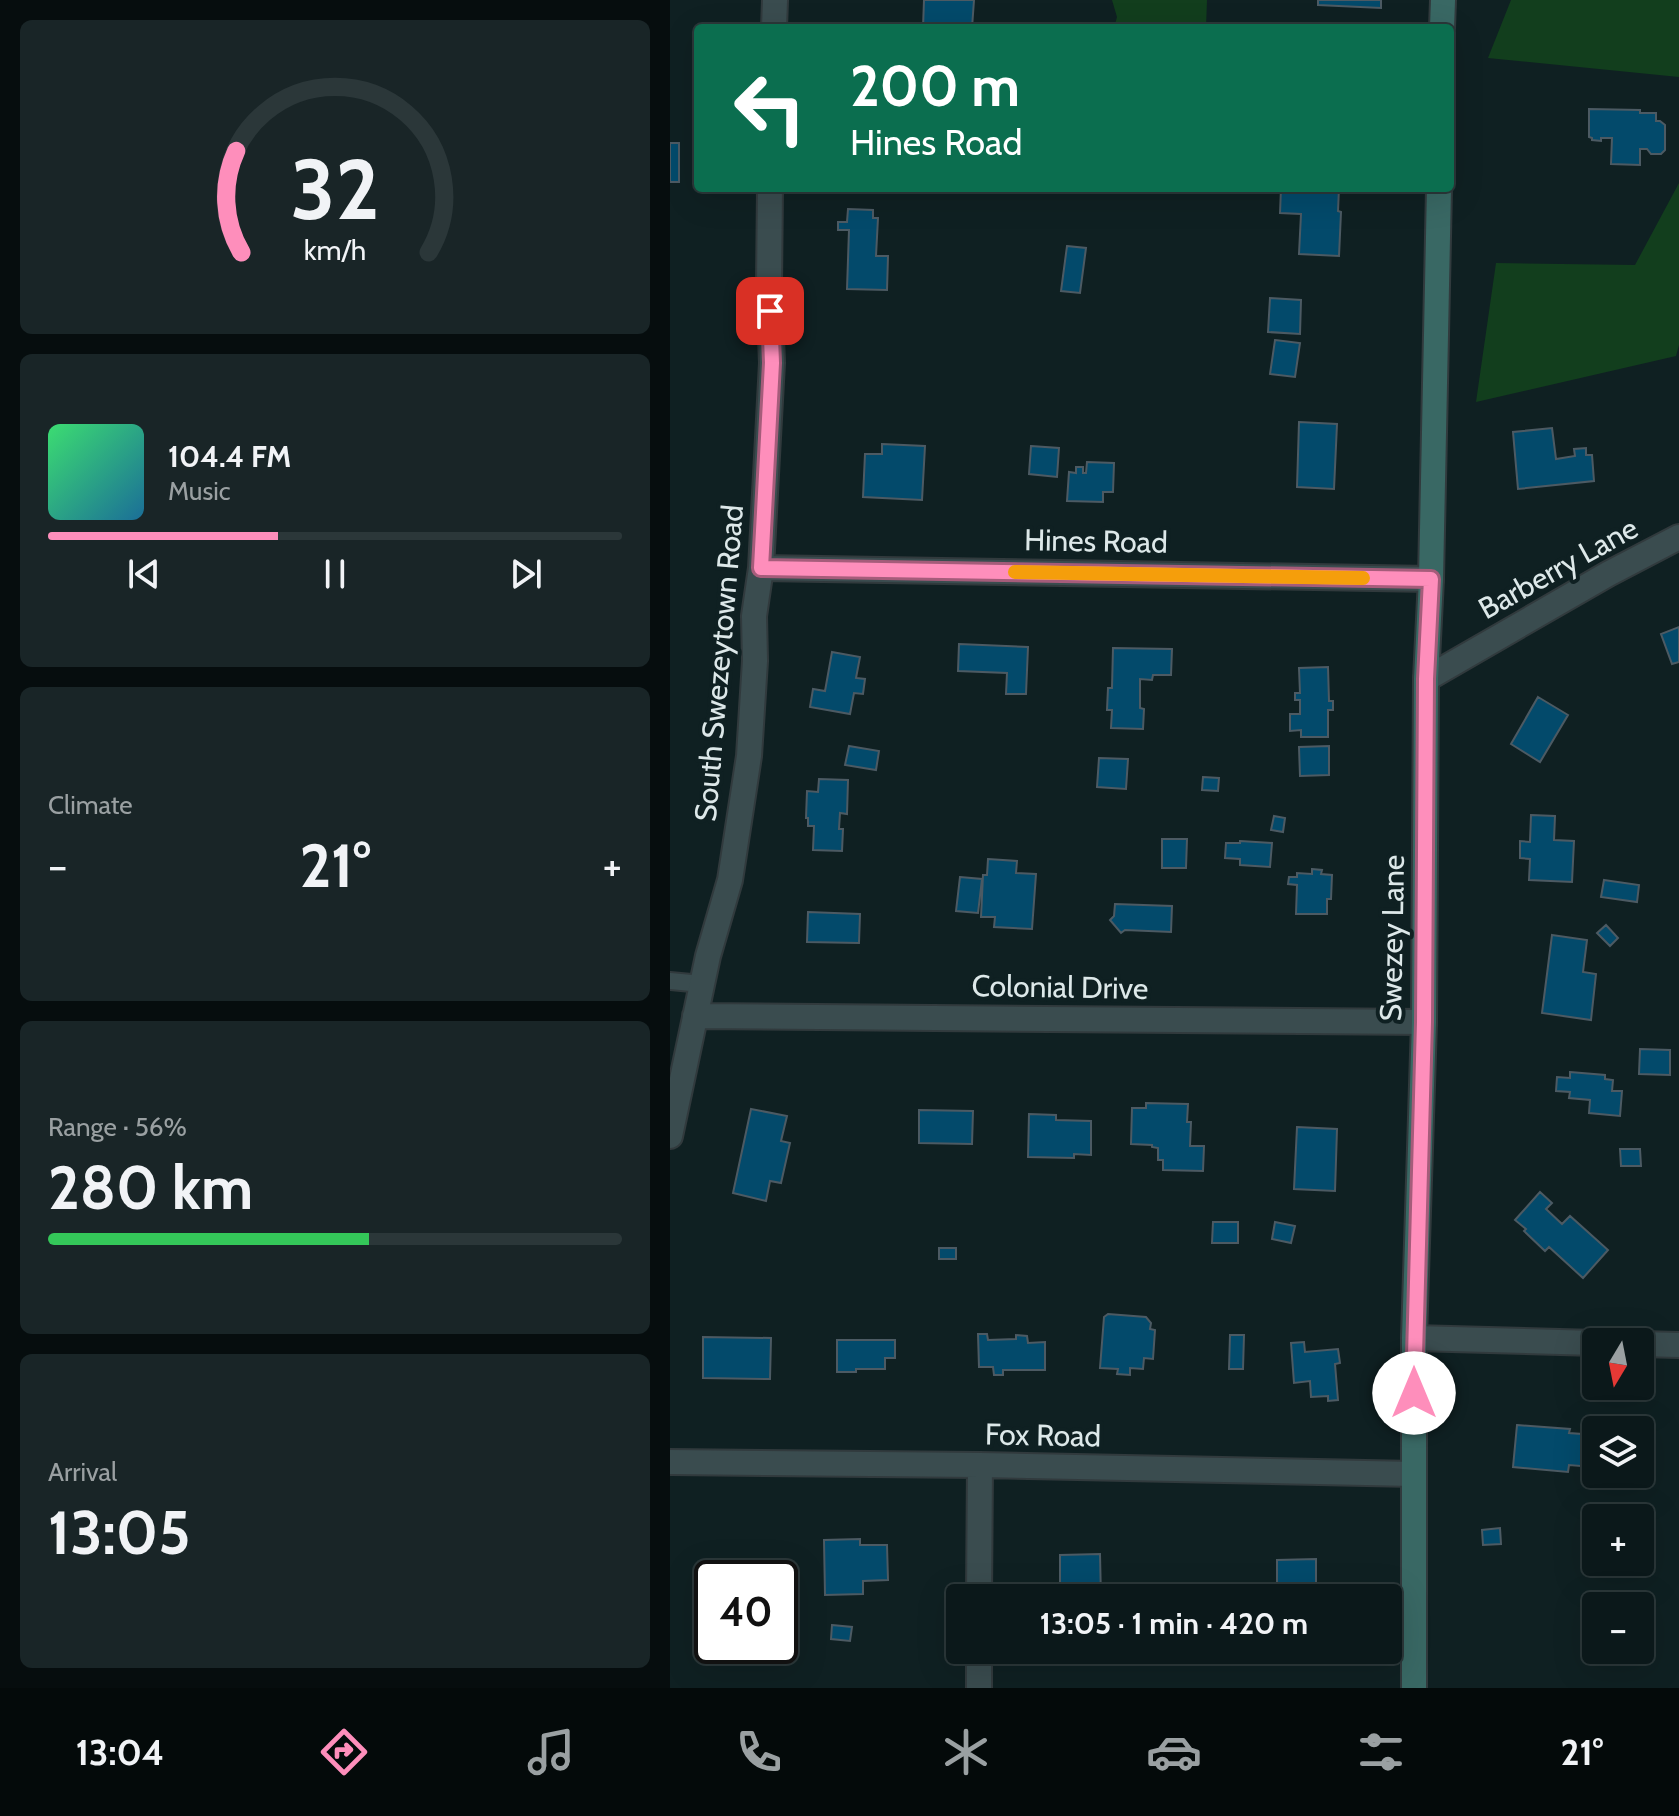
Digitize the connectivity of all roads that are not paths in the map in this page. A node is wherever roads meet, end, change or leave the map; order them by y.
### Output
1 (775, 0) edge
2 (1443, 0) edge
3 (774, 24) edge
4 (1442, 24) edge
5 (770, 192) edge
6 (1439, 192) edge
7 (1679, 537) edge
8 (761, 568) junction
9 (1431, 579) junction
10 (1426, 679) junction
11 (670, 981) edge
12 (702, 984) junction
13 (695, 1016) junction
14 (1424, 1022) junction
15 (670, 1136) edge
16 (1414, 1338) junction
17 (1582, 1343) edge
18 (1654, 1344) edge
19 (1679, 1345) edge
20 (670, 1462) edge
21 (980, 1465) junction
22 (1414, 1474) junction
23 (979, 1584) edge
24 (979, 1664) edge
25 (979, 1688) edge
26 (1414, 1688) edge

1 - 3 street
2 - 4 street
5 - 8 street, South Swezeytown Road
6 - 9 street, Swezey Lane
7 - 10 street, Barberry Lane
8 - 9 street, Hines Road
8 - 12 street, South Swezeytown Road
9 - 10 street, Swezey Lane
10 - 14 street, Swezey Lane
11 - 12 lane
12 - 13 street, South Swezeytown Road
13 - 14 street, Colonial Drive
13 - 15 street, South Swezeytown Road
14 - 16 street, Swezey Lane
16 - 17 street
16 - 22 street, Swezey Lane
18 - 19 street
20 - 21 street, Fox Road
21 - 22 street, Fox Road
21 - 23 street
22 - 26 street, Swezey Lane
24 - 25 street

